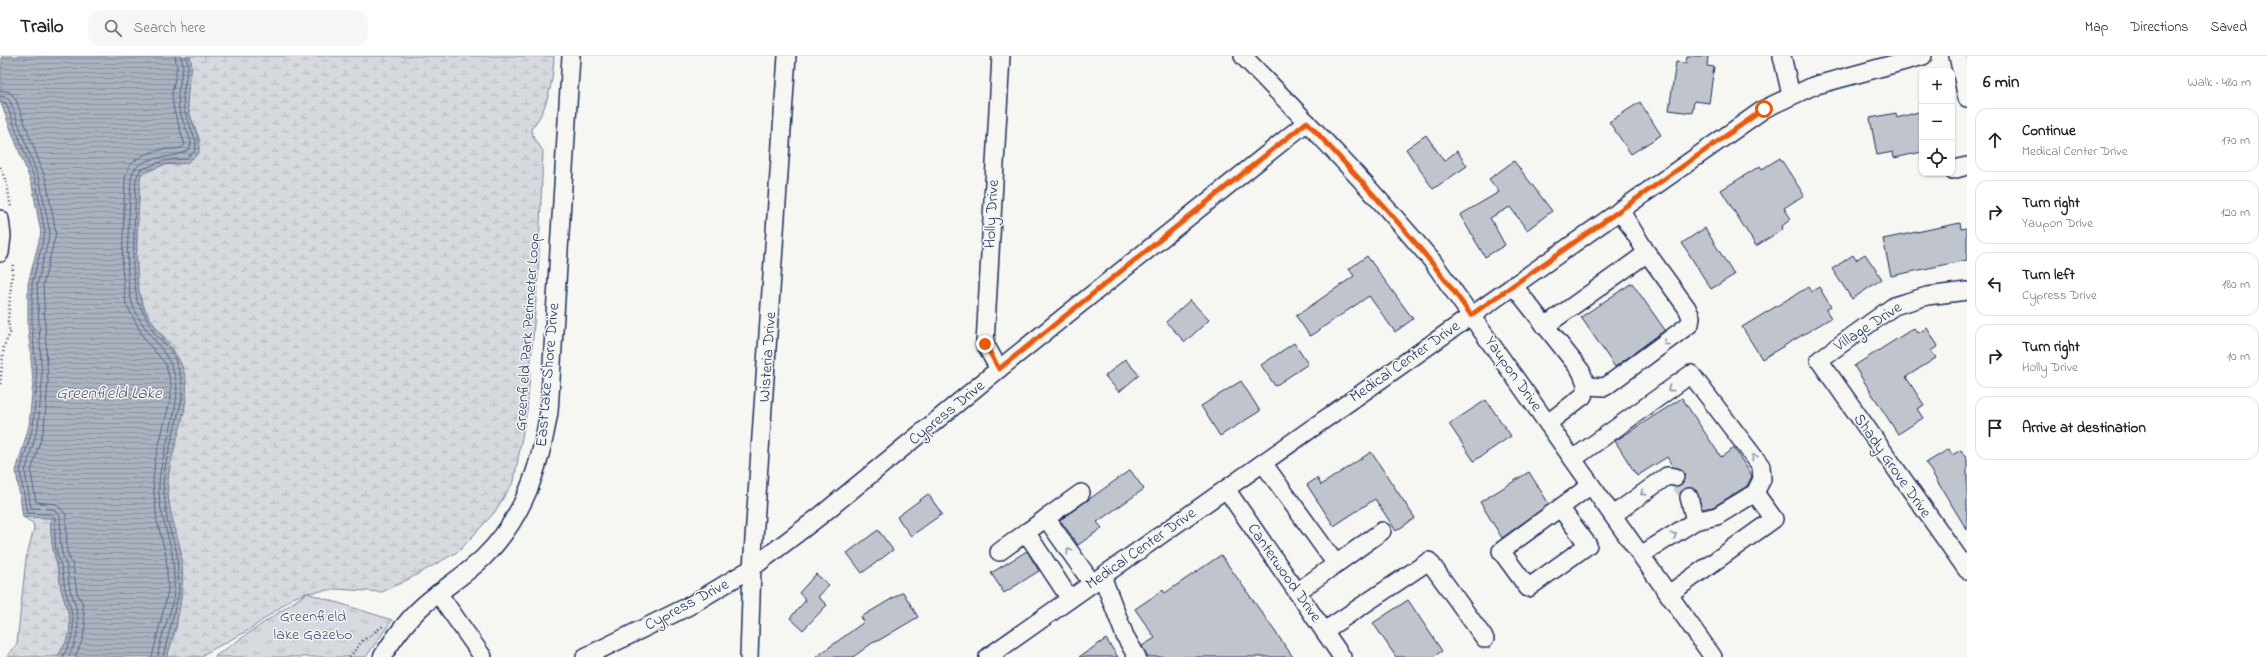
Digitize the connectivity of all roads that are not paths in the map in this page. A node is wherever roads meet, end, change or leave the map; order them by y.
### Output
1 (571, 56) edge
2 (787, 56) edge
3 (1001, 56) edge
4 (1243, 56) edge
5 (1782, 56) edge
6 (1923, 56) edge
7 (1958, 56) edge
8 (1791, 95) junction
9 (1967, 98) edge
10 (1307, 122) junction
11 (1967, 166) edge
12 (1955, 169) edge
13 (1620, 210) junction
14 (6, 215) edge
15 (1647, 253) junction
16 (7, 254) edge
17 (1513, 285) junction
18 (1967, 291) edge
19 (1471, 315) junction
20 (1545, 326) junction
21 (1819, 360) joint
22 (999, 369) junction
23 (1587, 386) junction
24 (1548, 423) junction
25 (1573, 459) junction
26 (1263, 463) junction
27 (1675, 477) dead end
28 (1591, 485) junction
29 (1226, 490) junction
30 (1081, 493) dead end
31 (1755, 493) junction
32 (1689, 497) tunnel mouth
33 (1561, 509) junction
34 (1613, 515) junction
35 (1046, 518) junction
36 (1695, 521) junction
37 (1382, 531) dead end
38 (1026, 532) junction
39 (999, 552) dead end
40 (1641, 556) junction
41 (1336, 564) junction
42 (752, 568) junction
43 (1967, 570) edge
44 (1097, 580) junction
45 (1297, 592) junction
46 (438, 593) junction
47 (1668, 594) junction
48 (1070, 599) junction
49 (1324, 631) junction
50 (1485, 639) dead end
51 (382, 657) edge
52 (483, 657) edge
53 (585, 657) edge
54 (748, 657) edge
55 (988, 657) edge
56 (1137, 657) edge
57 (1342, 657) edge
58 (1713, 657) edge

1 - 46 street, East Lake Shore Drive
2 - 42 street, Wisteria Drive
3 - 22 street, Holly Drive
4 - 10 street, Yaupon Drive
5 - 8 street
6 - 8 street, Medical Center Drive
7 - 9 street
8 - 13 street, Medical Center Drive
10 - 19 street, Yaupon Drive
10 - 22 street, Cypress Drive
11 - 12 street
13 - 15 street
13 - 17 street, Medical Center Drive
14 - 16 street
15 - 20 street
15 -> 23 street
17 - 19 street, Medical Center Drive
17 - 20 street
18 - 21 street, Village Drive
19 - 24 street, Yaupon Drive
19 - 26 street, Medical Center Drive
20 - 23 street
21 - 43 street, Shady Grove Drive
22 - 42 street, Cypress Drive
23 - 24 street
24 - 25 street, Yaupon Drive
25 - 28 street, Yaupon Drive
31 -> 25 street
26 - 29 street, Medical Center Drive
26 - 41 street
27 -> 34 street
28 - 33 street
28 - 34 street, Yaupon Drive
29 - 44 street, Medical Center Drive
29 - 45 street, Canterwood Drive
30 - 35 street
31 - 36 street
31 - 47 street
32 - 36 street
33 - 33 street
34 - 40 street, Yaupon Drive
35 - 38 street
44 -> 35 street
40 -> 36 street
37 - 41 street
38 - 39 street
38 - 48 street
40 - 47 street, Yaupon Drive
41 - 45 street
42 - 53 street, Cypress Drive
42 - 54 street, Wisteria Drive
44 - 48 street, Medical Center Drive
44 - 56 street
45 - 49 street, Canterwood Drive
46 - 51 street, East Lake Shore Drive
46 - 52 street
47 - 58 street, Yaupon Drive
48 - 55 street, Medical Center Drive
49 - 50 street
49 - 57 street, Canterwood Drive

